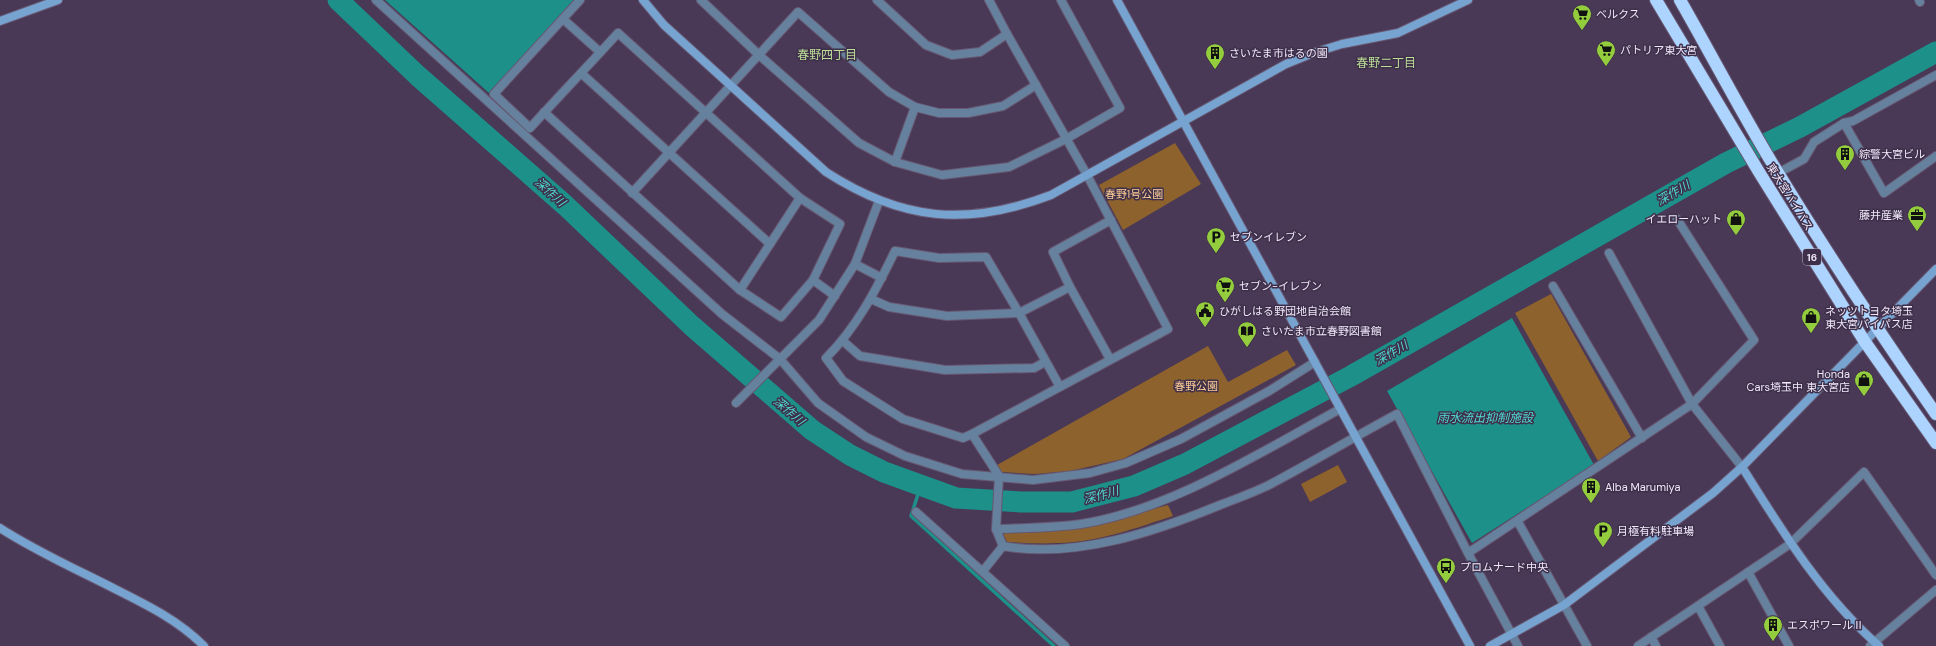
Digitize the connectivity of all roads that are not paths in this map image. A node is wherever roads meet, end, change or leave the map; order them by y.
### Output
1 (58, 0) edge
2 (376, 0) edge
3 (580, 0) edge
4 (642, 0) edge
5 (701, 0) edge
6 (877, 0) edge
7 (989, 0) edge
8 (1061, 0) edge
9 (1116, 0) edge
10 (1468, 0) edge
11 (1656, 0) edge
12 (1680, 0) edge
13 (563, 18) junction
14 (0, 21) edge
15 (1007, 34) junction
16 (600, 52) junction
17 (759, 55) junction
18 (582, 73) junction
19 (1936, 75) edge
20 (1036, 85) junction
21 (731, 86) junction
22 (915, 107) junction
23 (544, 112) junction
24 (705, 114) junction
25 (1184, 122) junction
26 (1844, 123) junction
27 (1066, 139) junction
28 (669, 153) junction
29 (1936, 156) edge
30 (895, 162) junction
31 (1776, 169) junction
32 (1087, 175) junction
33 (632, 193) junction
34 (800, 198) junction
35 (880, 201) junction
36 (1677, 219) dead end
37 (1111, 220) junction
38 (770, 244) junction
39 (1609, 253) dead end
40 (855, 264) junction
41 (1936, 269) edge
42 (882, 278) junction
43 (813, 280) junction
44 (1553, 286) dead end
45 (1070, 287) junction
46 (740, 290) junction
47 (835, 296) junction
48 (871, 299) junction
49 (1019, 313) junction
50 (1877, 329) junction
51 (843, 341) junction
52 (1865, 342) junction
53 (780, 359) junction
54 (1110, 359) junction
55 (1045, 362) junction
56 (1316, 365) junction
57 (1060, 387) junction
58 (736, 403) dead end
59 (1692, 404) junction
60 (1339, 407) junction
61 (1936, 414) edge
62 (972, 434) junction
63 (1355, 436) junction
64 (1642, 438) junction
65 (1936, 442) edge
66 (1742, 467) junction
67 (999, 476) junction
68 (916, 512) dead end
69 (1518, 522) junction
70 (0, 528) edge
71 (996, 529) junction
72 (1790, 544) junction
73 (1003, 546) junction
74 (1468, 554) junction
75 (983, 571) junction
76 (1748, 572) junction
77 (1936, 575) edge
78 (1936, 590) edge
79 (1564, 604) junction
80 (1698, 606) junction
81 (1512, 633) junction
82 (1651, 637) junction
83 (1874, 645) edge
84 (204, 646) edge
85 (1064, 646) edge
86 (1470, 646) edge
87 (1490, 646) edge
88 (1518, 646) edge
89 (1586, 646) edge
90 (1638, 646) edge
91 (1656, 646) edge
92 (1720, 646) edge
93 (1789, 646) edge

1 - 14 street
2 - 53 street
3 - 13 street
4 - 21 street
5 - 17 street
6 - 15 street
7 - 15 street
8 - 27 street
9 - 25 street
10 - 25 street
11 - 52 highway, 東大宮バイパス / 16
12 - 31 highway, 東大宮バイパス / 16
13 - 16 street
13 - 23 street
15 - 20 street
16 - 18 street
16 - 24 street
17 - 21 street
17 - 22 street
17 - 30 street
18 - 23 street
18 - 28 street
19 - 26 street
20 - 22 street
20 - 27 street
21 - 24 street
21 - 35 street
22 - 30 street
23 - 33 street
24 - 28 street
24 - 34 street
25 - 32 street
25 - 56 street
26 - 29 street
26 - 31 street
27 - 30 street
27 - 32 street
28 - 33 street
28 - 38 street
31 - 50 highway, 東大宮バイパス / 16
32 - 35 street
32 - 37 street
33 - 46 street
34 - 38 street
34 - 43 street
35 - 40 street
36 - 59 street
37 - 45 street
37 - 54 street
38 - 46 street
39 - 59 street
40 - 42 street
40 - 47 street
41 - 50 street
42 - 48 street
42 - 49 street
43 - 46 street
43 - 47 street
44 - 64 street
45 - 49 street
45 - 54 street
47 - 53 street
48 - 49 street
48 - 51 street
49 - 55 street
50 - 52 street
50 - 61 highway, 東大宮バイパス / 16
51 - 55 street
51 - 62 street
52 - 65 highway, 東大宮バイパス / 16
52 - 66 street
53 - 58 street
53 - 67 street
54 - 57 street
55 - 57 street
56 - 60 street
56 - 67 street
57 - 62 street
59 - 64 street
59 - 66 street
60 - 63 street
60 - 71 street
62 - 67 street
63 - 73 street
63 - 74 street
63 - 86 street
64 - 69 street
66 - 72 street
66 - 79 street
67 - 71 street
68 - 75 street
69 - 74 street
69 - 79 street
70 - 84 street
71 - 73 street
72 - 76 street
72 - 77 street
72 - 83 street
73 - 75 street
74 - 81 street
75 - 85 street
76 - 80 street
76 - 93 street
78 - 83 street
79 - 81 street
79 - 89 street
80 - 82 street
80 - 92 street
81 - 87 street
81 - 88 street
82 - 90 street
82 - 91 street

